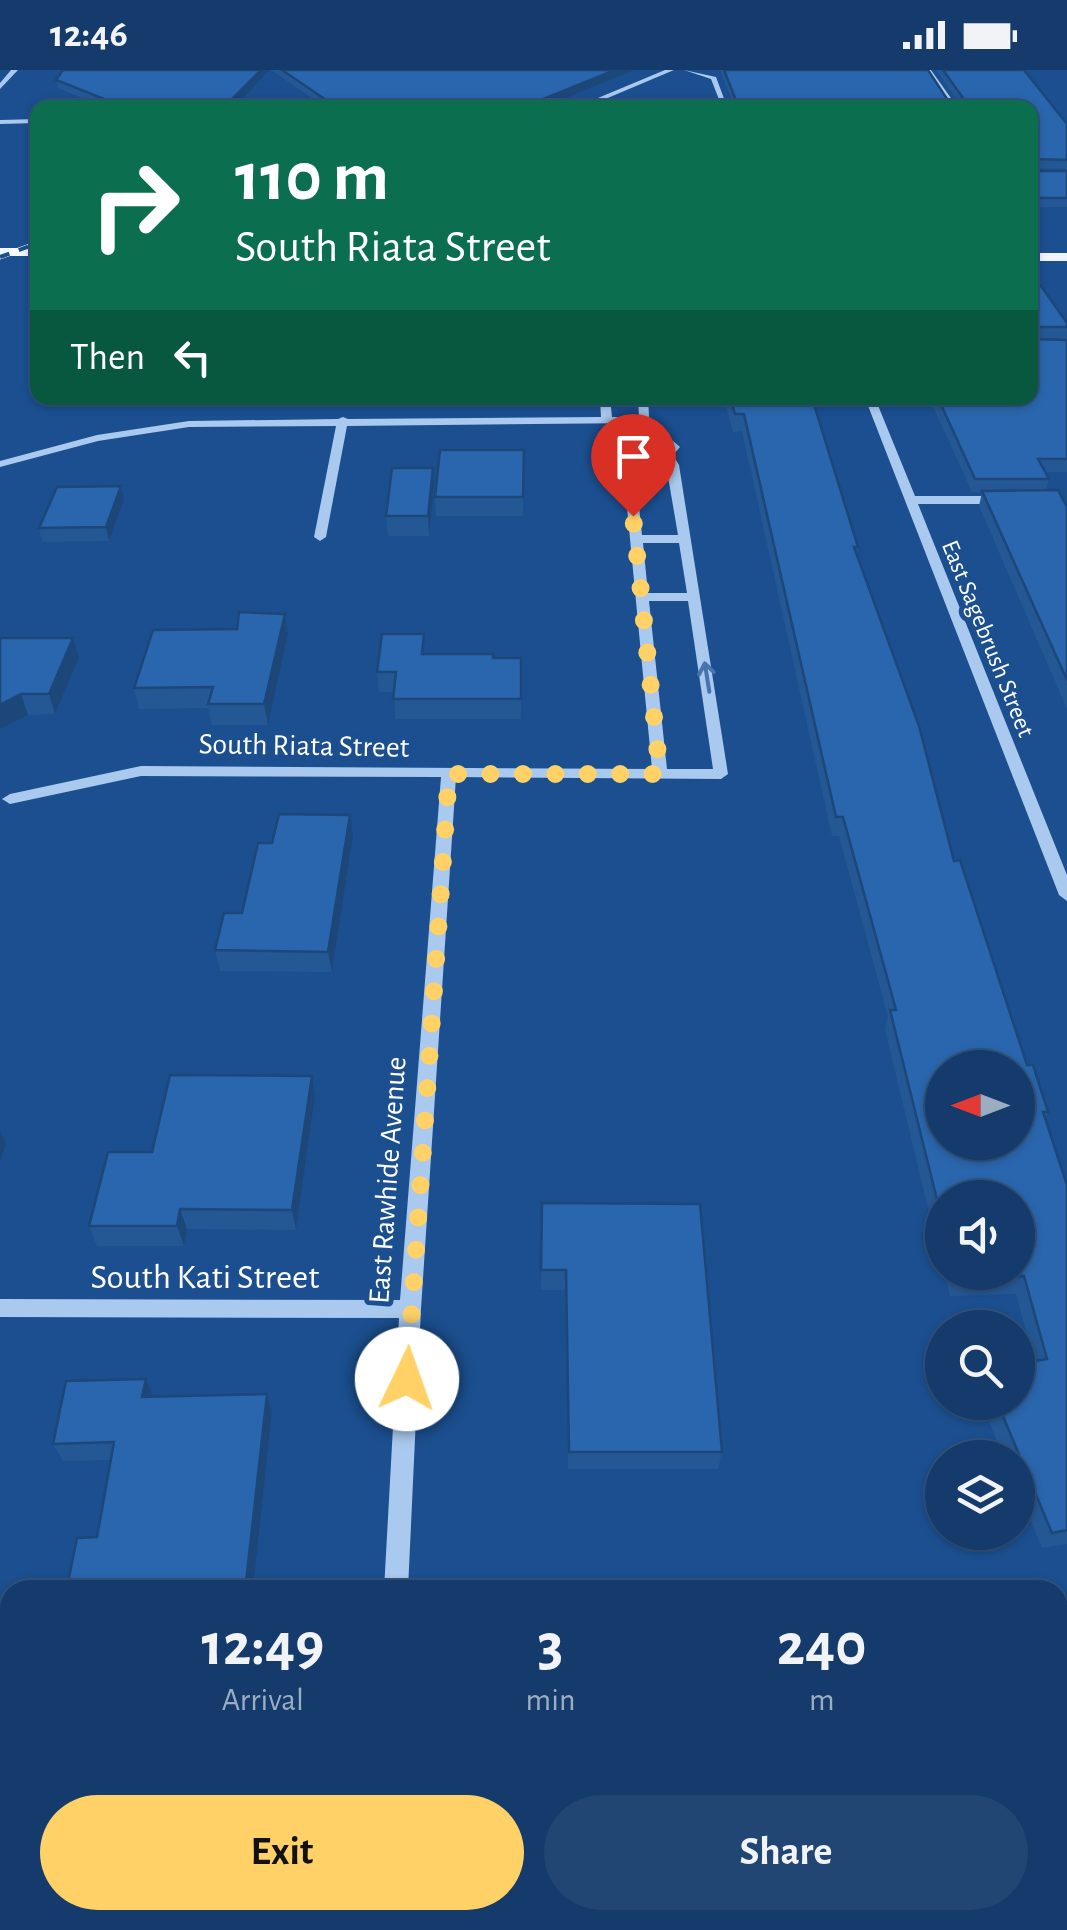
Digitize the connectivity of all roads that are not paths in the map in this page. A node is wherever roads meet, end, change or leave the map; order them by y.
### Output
1 (15, 70) edge
2 (672, 70) edge
3 (687, 70) edge
4 (928, 70) edge
5 (0, 88) edge
6 (597, 100) edge
7 (723, 100) edge
8 (949, 100) edge
9 (30, 121) edge
10 (0, 122) edge
11 (0, 252) edge
12 (30, 252) edge
13 (1038, 257) edge
14 (1067, 257) edge
15 (0, 266) edge
16 (30, 266) edge
17 (606, 405) edge
18 (643, 405) edge
19 (873, 405) edge
20 (342, 420) junction
21 (607, 420) junction
22 (644, 420) junction
23 (646, 434) junction
24 (628, 455) junction
25 (668, 455) junction
26 (0, 464) edge
27 (910, 500) junction
28 (1028, 500) edge
29 (320, 537) dead end
30 (636, 539) junction
31 (686, 539) junction
32 (642, 597) junction
33 (694, 597) junction
34 (449, 774) junction
35 (660, 774) junction
36 (10, 799) dead end
37 (1067, 895) edge
38 (0, 1308) edge
39 (410, 1309) junction
40 (396, 1580) edge

1 - 5 street
2 - 6 street
3 - 7 street
4 - 8 street
9 - 10 street
11 - 12 main road
13 - 14 main road
15 - 16 main road
17 - 21 street
18 - 22 street
19 - 27 street, East Sagebrush Street
20 - 21 street
20 - 26 street
20 - 29 street
21 - 22 street
22 - 23 street
23 - 24 street
23 - 25 street
24 - 25 street
24 - 30 street
25 - 31 street
27 - 28 street
27 - 37 street, East Sagebrush Street
30 - 31 street
30 - 32 street
31 - 33 street
32 - 33 street
32 - 35 street
35 -> 33 street, South Riata Street
34 - 35 street, South Riata Street
34 - 36 street, South Riata Street
34 - 39 street, East Rawhide Avenue
38 - 39 street, South Kati Street
39 - 40 street, East Rawhide Avenue

